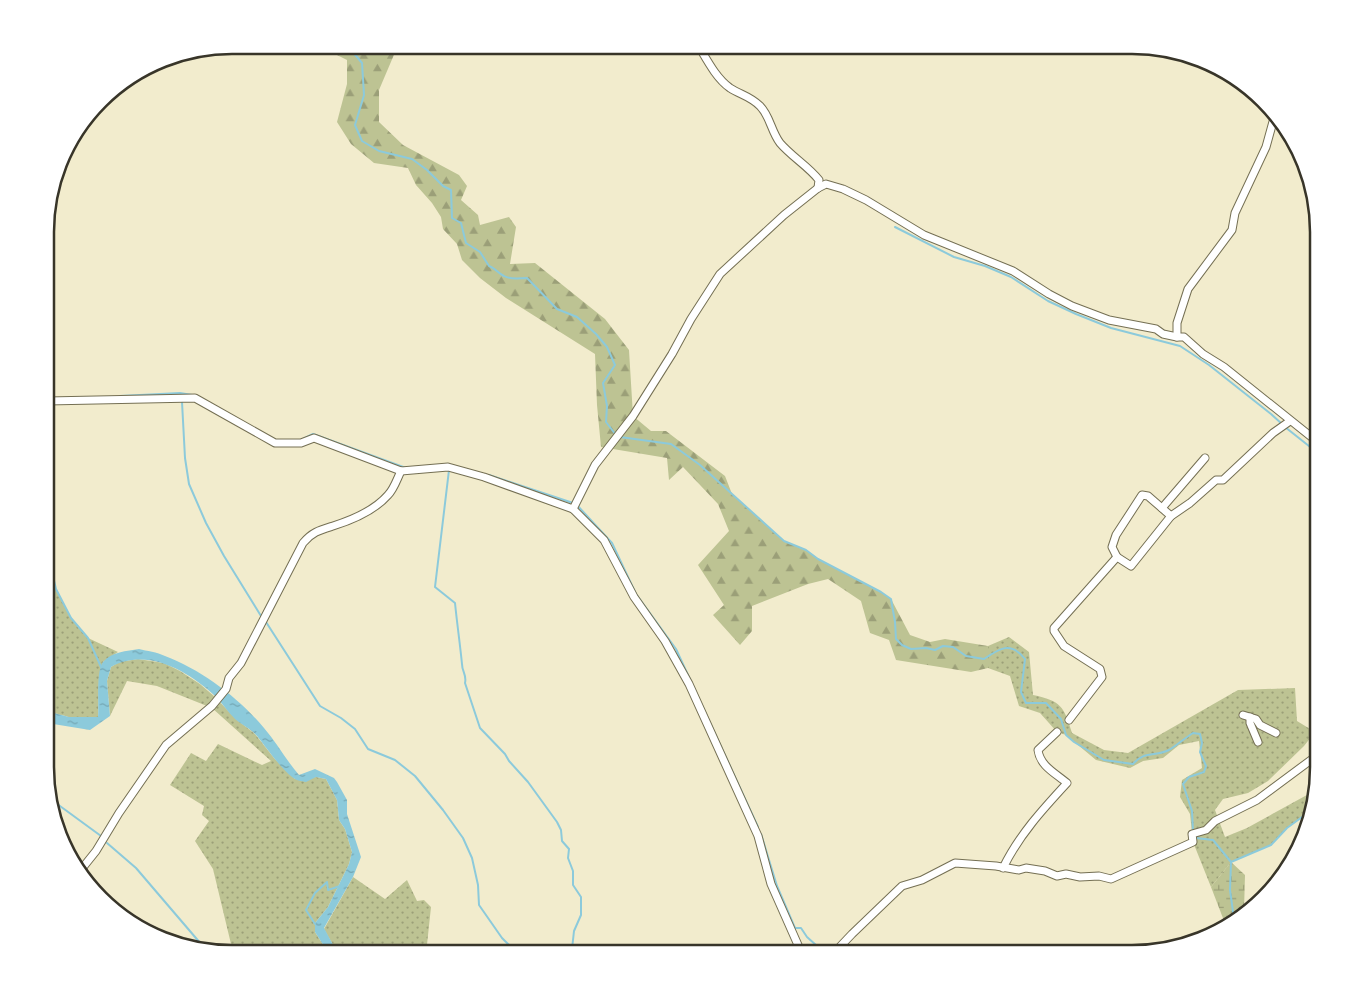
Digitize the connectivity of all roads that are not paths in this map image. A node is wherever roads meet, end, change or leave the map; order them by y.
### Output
1 (704, 54) edge
2 (1273, 123) edge
3 (818, 188) junction
4 (1177, 337) junction
5 (54, 401) edge
6 (1290, 421) junction
7 (1310, 437) edge
8 (1205, 458) dead end
9 (401, 471) junction
10 (1162, 508) junction
11 (574, 509) junction
12 (1171, 516) junction
13 (1117, 557) junction
14 (1069, 720) dead end
15 (1057, 732) dead end
16 (1276, 733) dead end
17 (1258, 742) dead end
18 (1310, 761) edge
19 (84, 866) edge
20 (1003, 868) junction
21 (798, 945) edge
22 (842, 945) edge

1 - 3 street
2 - 4 street
3 - 4 street
3 - 11 street
4 - 6 street
5 - 9 street
6 - 7 street
6 - 12 street
8 - 10 street
9 - 11 street
9 - 19 street
10 - 12 street
10 - 13 street
11 - 21 street
12 - 13 street
13 - 14 street
15 - 20 street
16 - 17 street
18 - 20 street
20 - 22 street

